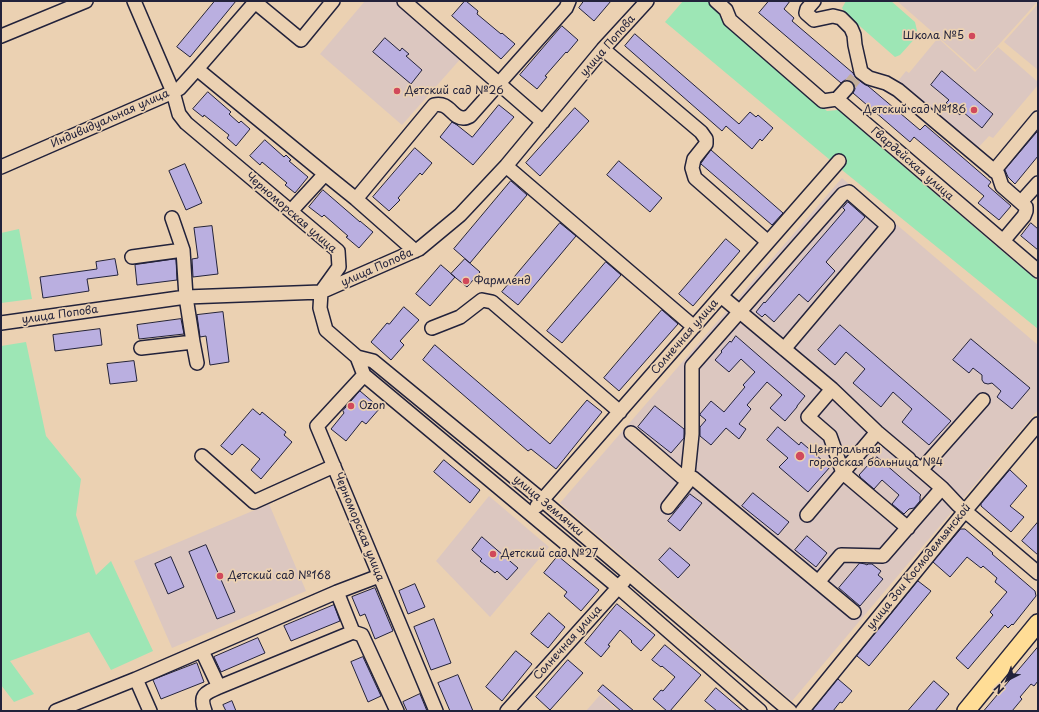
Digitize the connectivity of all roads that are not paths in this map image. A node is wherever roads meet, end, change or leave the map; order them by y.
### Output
1 (86, 1) edge
2 (134, 1) edge
3 (333, 1) edge
4 (404, 1) edge
5 (569, 1) edge
6 (647, 1) edge
7 (716, 1) edge
8 (814, 1) edge
9 (255, 2) edge
10 (1, 36) edge
11 (603, 49) junction
12 (198, 69) junction
13 (499, 84) junction
14 (847, 88) tunnel mouth
15 (172, 92) junction
16 (837, 100) junction
17 (1038, 118) edge
18 (543, 122) junction
19 (839, 161) dead end
20 (506, 166) junction
21 (1, 167) edge
22 (994, 171) junction
23 (325, 174) junction
24 (1038, 183) edge
25 (356, 199) junction
26 (1021, 202) junction
27 (290, 211) junction
28 (172, 218) dead end
29 (768, 242) junction
30 (1003, 242) junction
31 (183, 250) junction
32 (415, 251) junction
33 (132, 257) dead end
34 (1038, 271) edge
35 (322, 292) junction
36 (721, 296) junction
37 (186, 297) junction
38 (739, 311) junction
39 (1, 323) edge
40 (694, 326) junction
41 (432, 328) dead end
42 (193, 342) junction
43 (141, 348) dead end
44 (784, 349) junction
45 (357, 357) junction
46 (197, 363) dead end
47 (364, 375) junction
48 (832, 389) junction
49 (983, 400) dead end
50 (620, 412) junction
51 (1038, 424) edge
52 (877, 432) junction
53 (631, 433) dead end
54 (202, 456) dead end
55 (914, 464) junction
56 (334, 466) junction
57 (842, 473) junction
58 (688, 477) junction
59 (942, 488) junction
60 (542, 500) junction
61 (668, 507) dead end
62 (961, 508) junction
63 (531, 514) junction
64 (807, 515) dead end
65 (908, 528) junction
66 (1038, 572) edge
67 (629, 575) junction
68 (379, 576) junction
69 (818, 582) junction
70 (618, 587) junction
71 (337, 592) junction
72 (854, 612) dead end
73 (1038, 623) edge
74 (353, 632) junction
75 (202, 650) junction
76 (136, 679) junction
77 (219, 687) junction
78 (56, 711) edge
79 (150, 711) edge
80 (205, 711) edge
81 (397, 711) edge
82 (436, 711) edge
83 (507, 711) edge
84 (760, 711) edge
85 (790, 711) edge
86 (802, 711) edge
87 (966, 711) edge

1 - 10 street
2 - 15 street, Черноморская улица
3 - 9 street
4 - 13 street
5 - 13 street
6 - 11 street, улица Попова
7 - 16 street, Гвардейская улица
8 - 22 street
9 - 12 street, Индивидуальная улица
11 - 18 street, улица Попова
11 - 29 street
12 - 15 street, Индивидуальная улица
12 - 23 street
13 - 18 street
13 - 25 street
14 - 16 street
15 - 21 street, Индивидуальная улица
15 - 27 street, Черноморская улица
16 - 30 street, Гвардейская улица
17 - 22 street
18 - 20 street, улица Попова
19 - 29 street, Солнечная улица
20 - 32 street, улица Попова
20 - 40 street
22 - 26 street
23 - 25 street
23 - 27 street
24 - 26 street
25 - 32 street
26 - 30 street
27 - 35 street, Черноморская улица
28 - 31 street
29 - 36 street, Солнечная улица
30 - 34 street, Гвардейская улица
31 - 33 street
31 - 37 street
32 - 35 street, улица Попова
35 - 37 street, улица Попова
35 - 45 street
36 - 38 street
36 - 40 street, Солнечная улица
37 - 39 street, улица Попова
37 - 42 street
38 - 44 street
38 - 44 street
38 - 58 street
40 - 50 street, Солнечная улица
41 - 50 street
42 - 43 street
42 - 46 street
44 - 48 street
45 - 47 street
45 - 60 street, улица Землячки
47 - 56 street, Черноморская улица
47 - 63 street, улица Землячки
48 - 52 street
48 - 57 street
49 - 55 street
50 - 60 street, Солнечная улица
51 - 62 street, улица Зои Космодемьянской
52 - 55 street
52 - 57 street
53 - 58 street
54 - 56 street
55 - 59 street
56 - 68 street, Черноморская улица
57 - 64 street
57 - 65 street
58 - 61 street
58 - 69 street
59 - 62 street
59 - 65 street
60 - 63 street, Солнечная улица
60 - 67 street, улица Землячки
62 - 66 street
62 - 86 street, улица Зои Космодемьянской
63 - 70 street, улица Землячки
65 - 69 street
67 - 70 street, Солнечная улица
67 - 85 street, улица Землячки
68 - 71 street
68 - 82 street, Черноморская улица
69 - 72 street
70 - 83 street, Солнечная улица
70 - 84 street, улица Землячки
71 - 74 street
71 - 75 street
73 - 87 main road
74 - 77 street
74 - 81 street
75 - 76 street
75 - 77 street
76 - 78 street
76 - 79 street
77 - 80 street

